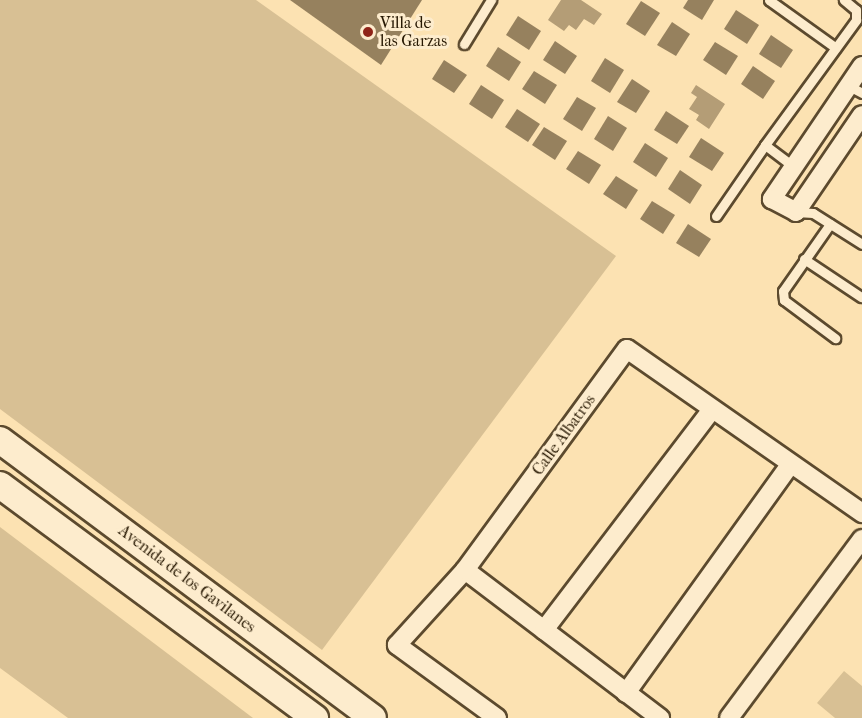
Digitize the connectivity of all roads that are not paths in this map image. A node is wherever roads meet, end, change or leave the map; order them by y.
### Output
1 (491, 0) edge
2 (769, 0) edge
3 (844, 0) edge
4 (464, 44) dead end
5 (836, 48) junction
6 (862, 66) edge
7 (855, 89) edge
8 (862, 115) edge
9 (765, 145) junction
10 (793, 166) junction
11 (796, 212) junction
12 (716, 216) dead end
13 (830, 224) junction
14 (862, 244) edge
15 (804, 260) junction
16 (861, 297) edge
17 (836, 338) dead end
18 (711, 411) junction
19 (0, 440) edge
20 (789, 466) junction
21 (0, 485) edge
22 (862, 513) edge
23 (862, 539) edge
24 (465, 570) junction
25 (544, 630) junction
26 (626, 693) junction
27 (303, 714) edge
28 (373, 718) edge
29 (497, 718) edge
30 (660, 718) edge
31 (729, 718) edge

1 - 4 lane
2 - 5 lane
3 - 5 lane
5 - 9 lane
6 - 7 street
7 - 10 street
8 - 11 street
9 - 10 lane
9 - 12 lane
10 - 11 street
11 - 13 lane
13 - 14 lane
13 - 15 lane
15 - 16 lane
15 - 17 lane
18 - 20 street, Calle Albatros
18 - 24 street, Calle Albatros
18 - 25 street
19 - 28 main road, Avenida de los Gavilanes
20 - 22 street, Calle Albatros
20 - 26 street
21 - 27 main road
23 - 31 street
24 - 25 street
24 - 29 street, Calle Albatros
25 - 26 street
26 - 30 street

